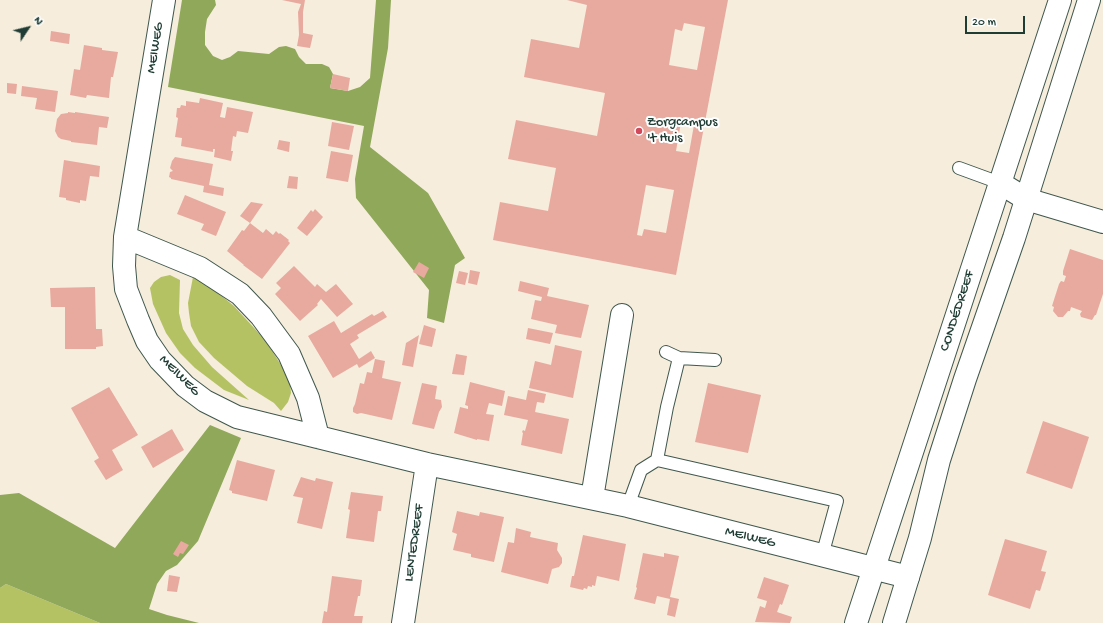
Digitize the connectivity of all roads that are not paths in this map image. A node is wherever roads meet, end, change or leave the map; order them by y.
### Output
1 (164, 0) edge
2 (1058, 0) edge
3 (1089, 0) edge
4 (959, 168) dead end
5 (1000, 182) junction
6 (1026, 199) junction
7 (1103, 222) edge
8 (125, 237) junction
9 (622, 315) dead end
10 (666, 352) dead end
11 (679, 358) junction
12 (715, 360) dead end
13 (318, 437) junction
14 (657, 460) junction
15 (427, 464) junction
16 (592, 498) junction
17 (628, 506) junction
18 (822, 556) junction
19 (874, 569) junction
20 (908, 577) junction
21 (403, 623) edge
22 (856, 623) edge
23 (894, 623) edge

1 - 8 street, MEIWEG
2 - 5 street, CONDÉDREEF
3 - 6 street, CONDÉDREEF
4 - 5 lane
5 - 6 street
5 - 19 street, CONDÉDREEF
6 - 7 street
6 - 20 street, CONDÉDREEF
8 - 13 street
8 - 13 street, MEIWEG
9 - 16 street
10 - 11 lane
11 - 12 lane
11 - 14 lane
13 - 15 street, MEIWEG
14 - 17 lane
14 - 18 lane
15 - 16 street, MEIWEG
15 - 21 street, LENTEDREEF
16 - 17 street, MEIWEG
17 - 18 street, MEIWEG
18 - 19 street, MEIWEG
19 - 20 street, MEIWEG
19 - 22 street, CONDÉDREEF
20 - 23 street, CONDÉDREEF

